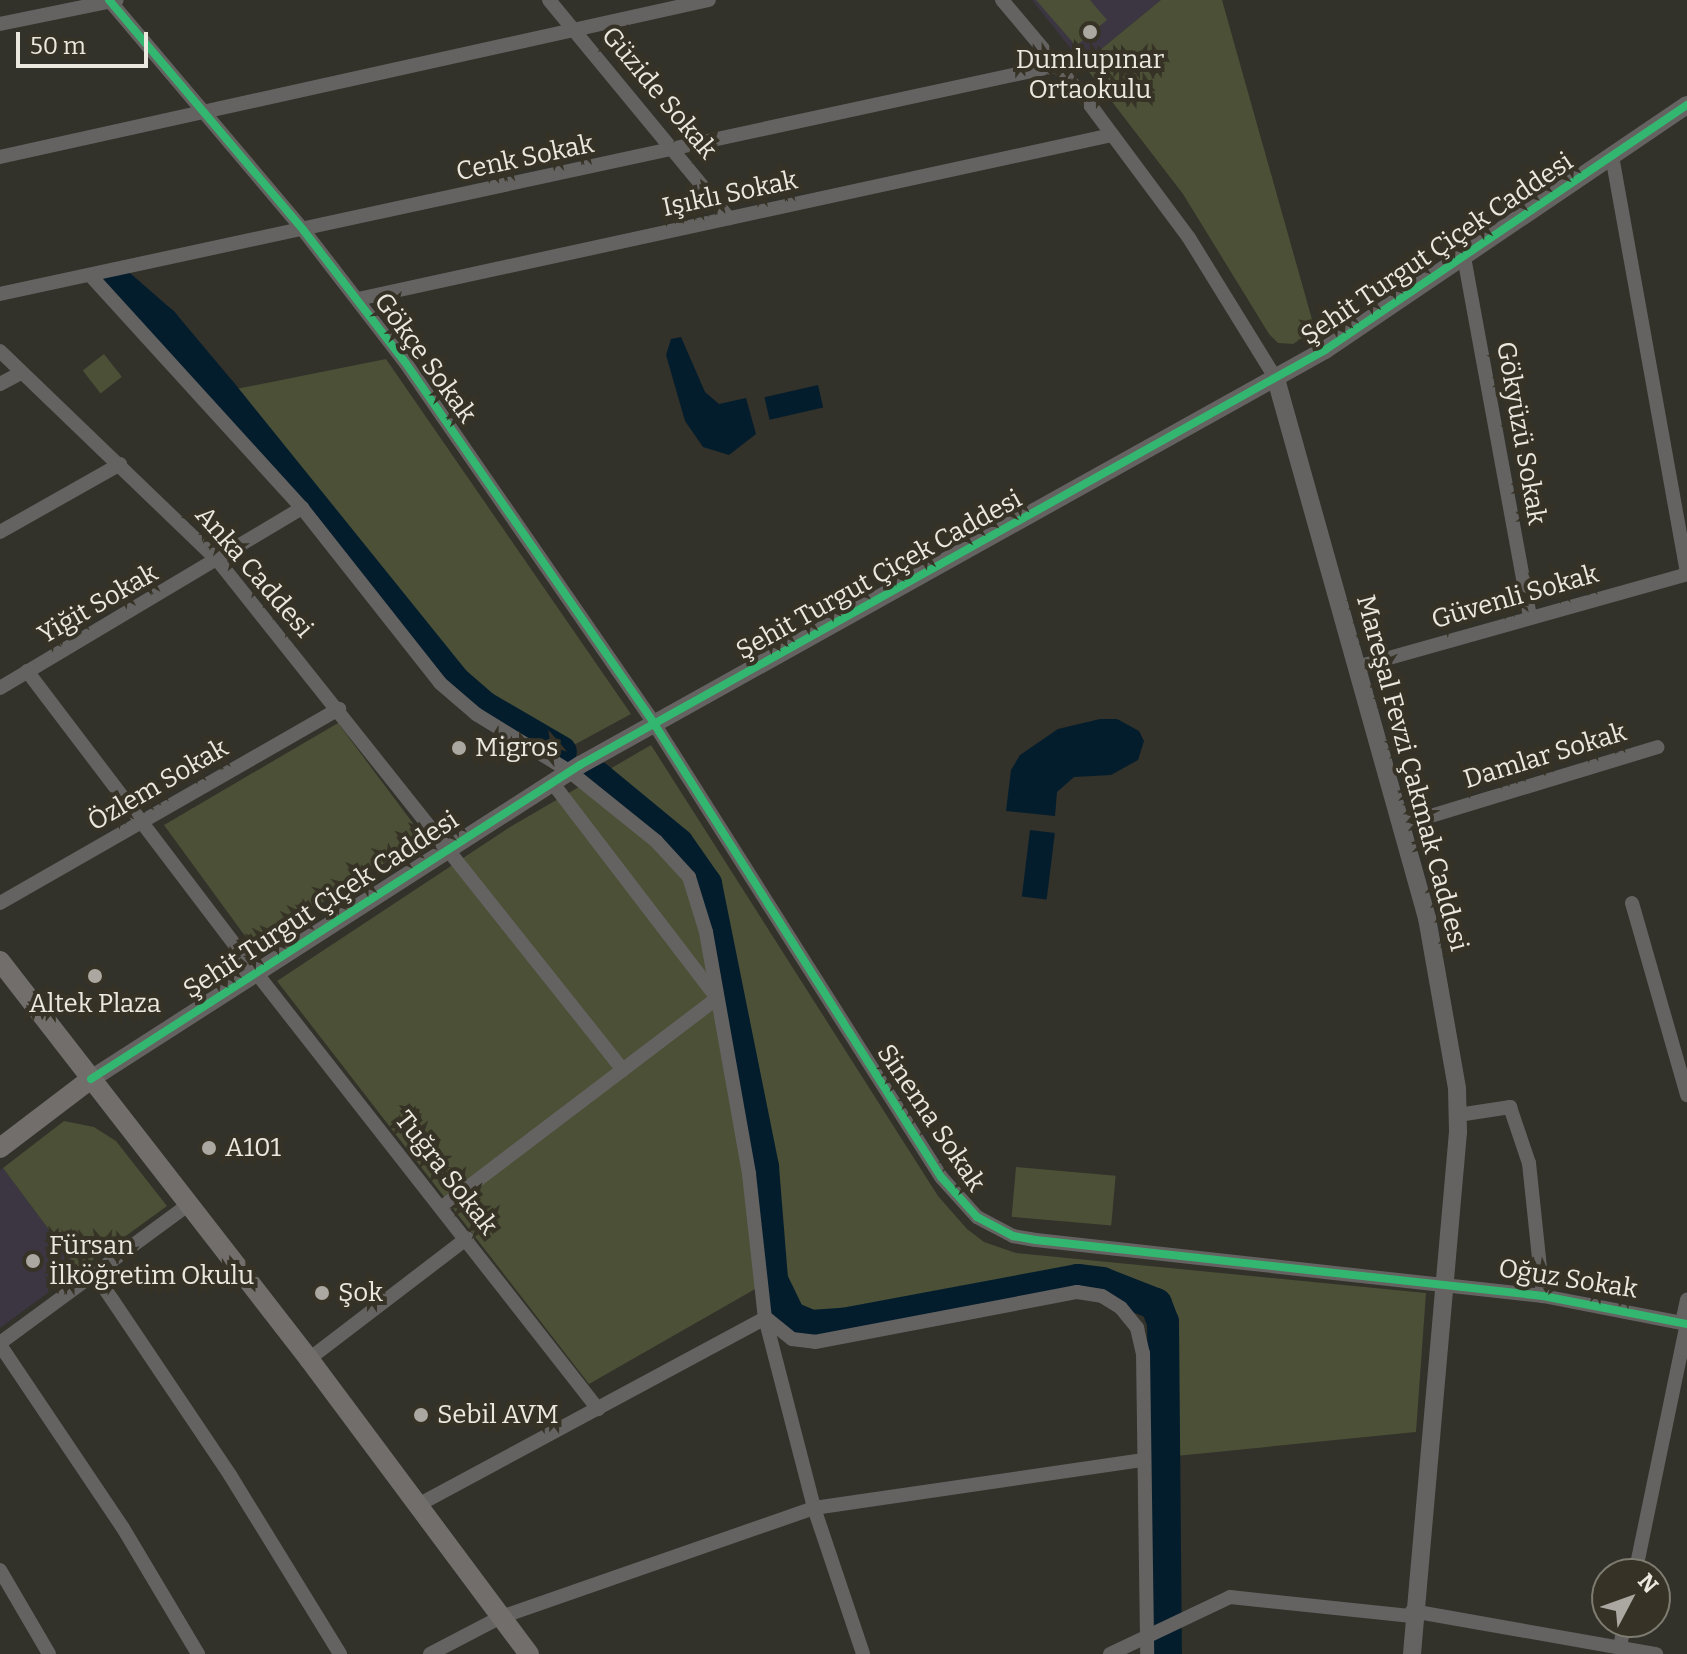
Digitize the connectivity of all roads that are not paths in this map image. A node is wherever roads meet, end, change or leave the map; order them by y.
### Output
1 (549, 0) edge
2 (709, 0) edge
3 (1002, 0) edge
4 (112, 1) edge
5 (0, 24) edge
6 (575, 29) junction
7 (1059, 65) junction
8 (1687, 105) edge
9 (202, 112) junction
10 (1112, 135) junction
11 (676, 150) junction
12 (1612, 156) junction
13 (0, 157) edge
14 (729, 218) junction
15 (304, 231) junction
16 (1464, 257) junction
17 (90, 275) junction
18 (0, 294) edge
19 (358, 299) junction
20 (0, 351) edge
21 (21, 373) junction
22 (1276, 379) junction
23 (0, 384) edge
24 (120, 464) junction
25 (302, 508) junction
26 (0, 532) edge
27 (219, 562) junction
28 (1687, 574) edge
29 (1530, 617) junction
30 (1357, 667) junction
31 (27, 671) junction
32 (0, 688) edge
33 (339, 709) junction
34 (653, 722) junction
35 (1657, 747) dead end
36 (569, 771) junction
37 (552, 782) junction
38 (141, 823) junction
39 (1401, 825) junction
40 (448, 846) junction
41 (0, 903) edge
42 (1632, 903) dead end
43 (2, 968) edge
44 (254, 970) junction
45 (717, 998) junction
46 (623, 1070) junction
47 (91, 1079) junction
48 (1687, 1095) edge
49 (1458, 1115) junction
50 (0, 1148) edge
51 (189, 1204) junction
52 (442, 1207) junction
53 (467, 1238) junction
54 (95, 1274) junction
55 (1442, 1285) junction
56 (1543, 1296) junction
57 (1687, 1300) edge
58 (765, 1318) junction
59 (1685, 1323) edge
60 (0, 1344) edge
61 (309, 1359) junction
62 (598, 1409) junction
63 (1144, 1460) junction
64 (418, 1505) junction
65 (814, 1508) junction
66 (1638, 1558) edge
67 (0, 1570) edge
68 (1412, 1614) junction
69 (501, 1617) junction
70 (1622, 1638) edge
71 (1147, 1647) edge
72 (1620, 1647) junction
73 (49, 1654) edge
74 (198, 1654) edge
75 (340, 1654) edge
76 (430, 1654) edge
77 (529, 1654) edge
78 (863, 1654) edge
79 (1110, 1654) edge
80 (1412, 1654) edge
81 (1656, 1654) edge

1 - 6 street, Güzide Sokak
2 - 6 street
3 - 7 street, Mareşal Fevzi Çakmak Caddesi
4 - 5 street
4 - 9 street, Gökçe Sokak
6 - 9 street
6 - 11 street, Güzide Sokak
7 - 10 street, Mareşal Fevzi Çakmak Caddesi
7 - 11 street, Cenk Sokak
8 - 12 street, Şehit Turgut Çiçek Caddesi
9 - 13 street
9 - 15 street, Gökçe Sokak
10 - 14 street, Işıklı Sokak
10 - 22 street, Mareşal Fevzi Çakmak Caddesi
11 - 14 street, Güzide Sokak
11 - 15 street, Cenk Sokak
12 - 16 street, Şehit Turgut Çiçek Caddesi
12 - 28 street
14 - 19 street, Işıklı Sokak
15 - 17 street, Cenk Sokak
15 - 19 street, Gökçe Sokak
16 - 22 street, Şehit Turgut Çiçek Caddesi
16 - 29 street, Gökyüzü Sokak
17 - 18 street, Cenk Sokak
17 - 25 street
19 - 34 street, Gökçe Sokak
20 - 21 street, Anka Caddesi
21 - 23 street
21 - 24 street, Anka Caddesi
22 - 30 street, Mareşal Fevzi Çakmak Caddesi
22 - 34 street, Şehit Turgut Çiçek Caddesi
24 - 26 street
24 - 27 street, Anka Caddesi
25 - 27 street, Yiğit Sokak
25 - 36 street
27 - 31 street, Yiğit Sokak
27 - 33 street, Anka Caddesi
28 - 29 street, Güvenli Sokak
29 - 30 street, Güvenli Sokak
30 - 39 street, Mareşal Fevzi Çakmak Caddesi
31 - 32 street, Yiğit Sokak
31 - 38 street, Tuğra Sokak
33 - 38 street, Özlem Sokak
33 - 40 street, Anka Caddesi
34 - 36 street, Şehit Turgut Çiçek Caddesi
34 - 55 street, Sinema Sokak
35 - 39 street, Damlar Sokak
36 - 37 street, Şehit Turgut Çiçek Caddesi
36 - 45 street
37 - 40 street, Şehit Turgut Çiçek Caddesi
37 - 45 street
38 - 41 street, Özlem Sokak
38 - 44 street, Tuğra Sokak
39 - 49 street, Mareşal Fevzi Çakmak Caddesi
40 - 44 street, Şehit Turgut Çiçek Caddesi
40 - 46 street, Anka Caddesi
42 - 48 street
43 - 47 main road
44 - 47 street, Şehit Turgut Çiçek Caddesi
44 - 52 street, Tuğra Sokak
45 - 46 street
45 - 58 street
46 - 52 street
47 - 50 main road
47 - 51 main road
49 - 55 street, Mareşal Fevzi Çakmak Caddesi
49 - 56 street
51 - 54 street
51 - 61 main road
52 - 53 street, Tuğra Sokak
53 - 61 street
53 - 62 street, Tuğra Sokak
54 - 60 street
54 - 75 street
55 - 56 street, Oğuz Sokak
55 - 68 street, Mareşal Fevzi Çakmak Caddesi
56 - 59 street, Oğuz Sokak
57 - 59 street
58 - 62 street
58 - 63 street
58 - 65 street
59 - 66 street
60 - 74 street
61 - 64 main road
62 - 64 street
63 - 65 street
63 - 71 street
64 - 69 main road
65 - 69 street
65 - 78 street
67 - 73 street
68 - 71 street
68 - 72 street
68 - 80 street, Mareşal Fevzi Çakmak Caddesi
69 - 76 street
69 - 77 main road
70 - 72 street
71 - 79 street
72 - 81 street

